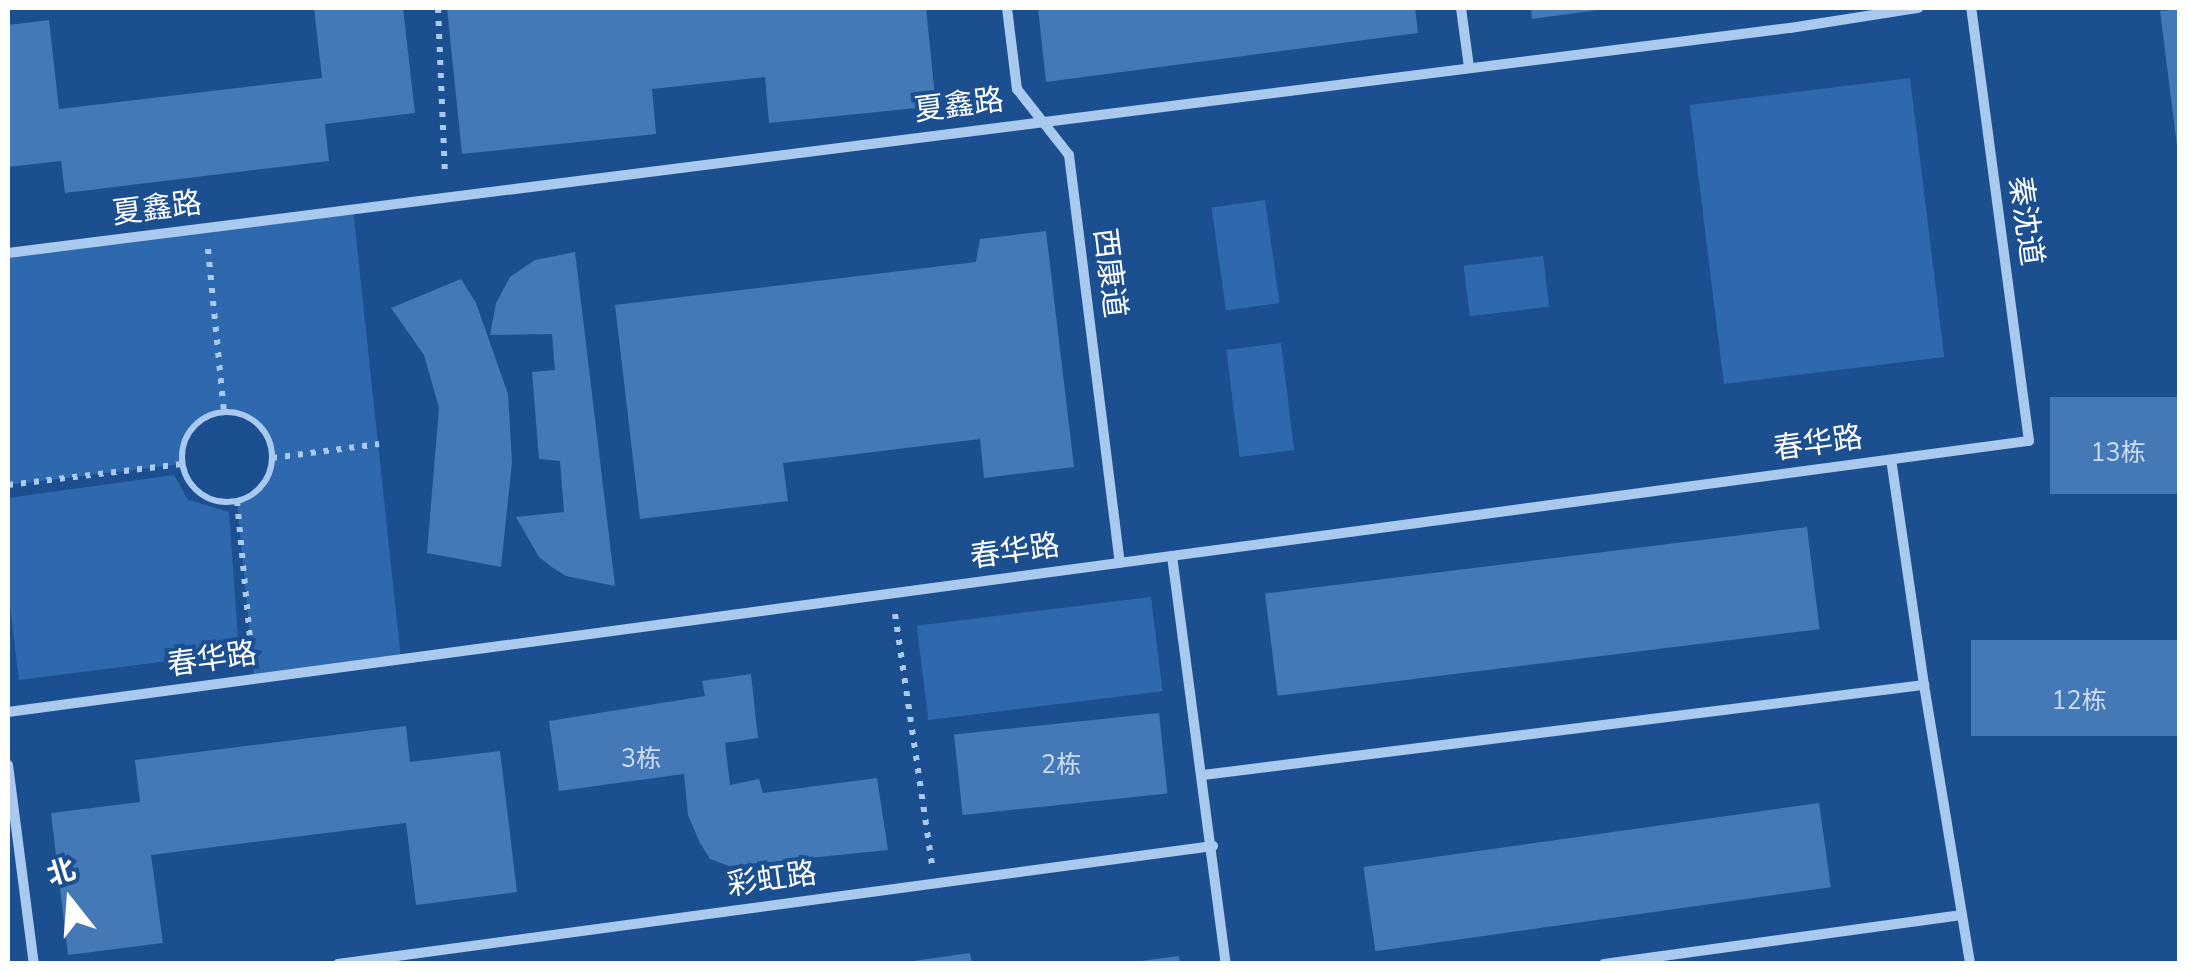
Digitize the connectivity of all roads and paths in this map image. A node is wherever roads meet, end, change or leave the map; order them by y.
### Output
1 (438, 8) edge
2 (1007, 8) edge
3 (1461, 8) edge
4 (1918, 8) edge
5 (1971, 8) edge
6 (1469, 67) junction
7 (1042, 120) junction
8 (446, 198) junction
9 (206, 228) junction
10 (8, 253) edge
11 (224, 412) junction
12 (2029, 441) joint
13 (379, 444) dead end
14 (272, 458) junction
15 (1890, 460) junction
16 (182, 464) junction
17 (8, 485) edge
18 (237, 501) junction
19 (1172, 556) junction
20 (1120, 563) junction
21 (892, 594) junction
22 (254, 679) junction
23 (1924, 685) junction
24 (8, 712) edge
25 (8, 765) edge
26 (1204, 775) junction
27 (1212, 846) junction
28 (936, 884) junction
29 (1962, 915) junction
30 (34, 964) edge
31 (338, 964) edge
32 (1226, 964) edge
33 (1604, 964) edge
34 (1970, 964) edge

1 - 8 path
2 - 7 street, 西康道
3 - 6 street
4 - 6 street, 夏鑫路
5 - 12 street, 秦沈道
6 - 7 street, 夏鑫路
7 - 8 street, 夏鑫路
7 - 20 street, 西康道
8 - 9 street, 夏鑫路
9 - 10 street, 夏鑫路
9 - 11 path
11 - 14 path
11 - 16 path
12 - 15 street, 春华路
13 - 14 path
14 - 18 path
15 - 19 street, 春华路
15 - 23 street
16 - 17 path
16 - 18 path
18 - 22 path
19 - 20 street, 春华路
19 - 26 street
20 - 21 street, 春华路
21 - 22 street, 春华路
21 - 28 path
22 - 24 street, 春华路
23 - 26 street
23 - 29 street
25 - 30 street
26 - 27 street
27 - 28 street, 彩虹路
27 - 32 street
28 - 31 street, 彩虹路
29 - 33 street
29 - 34 street

